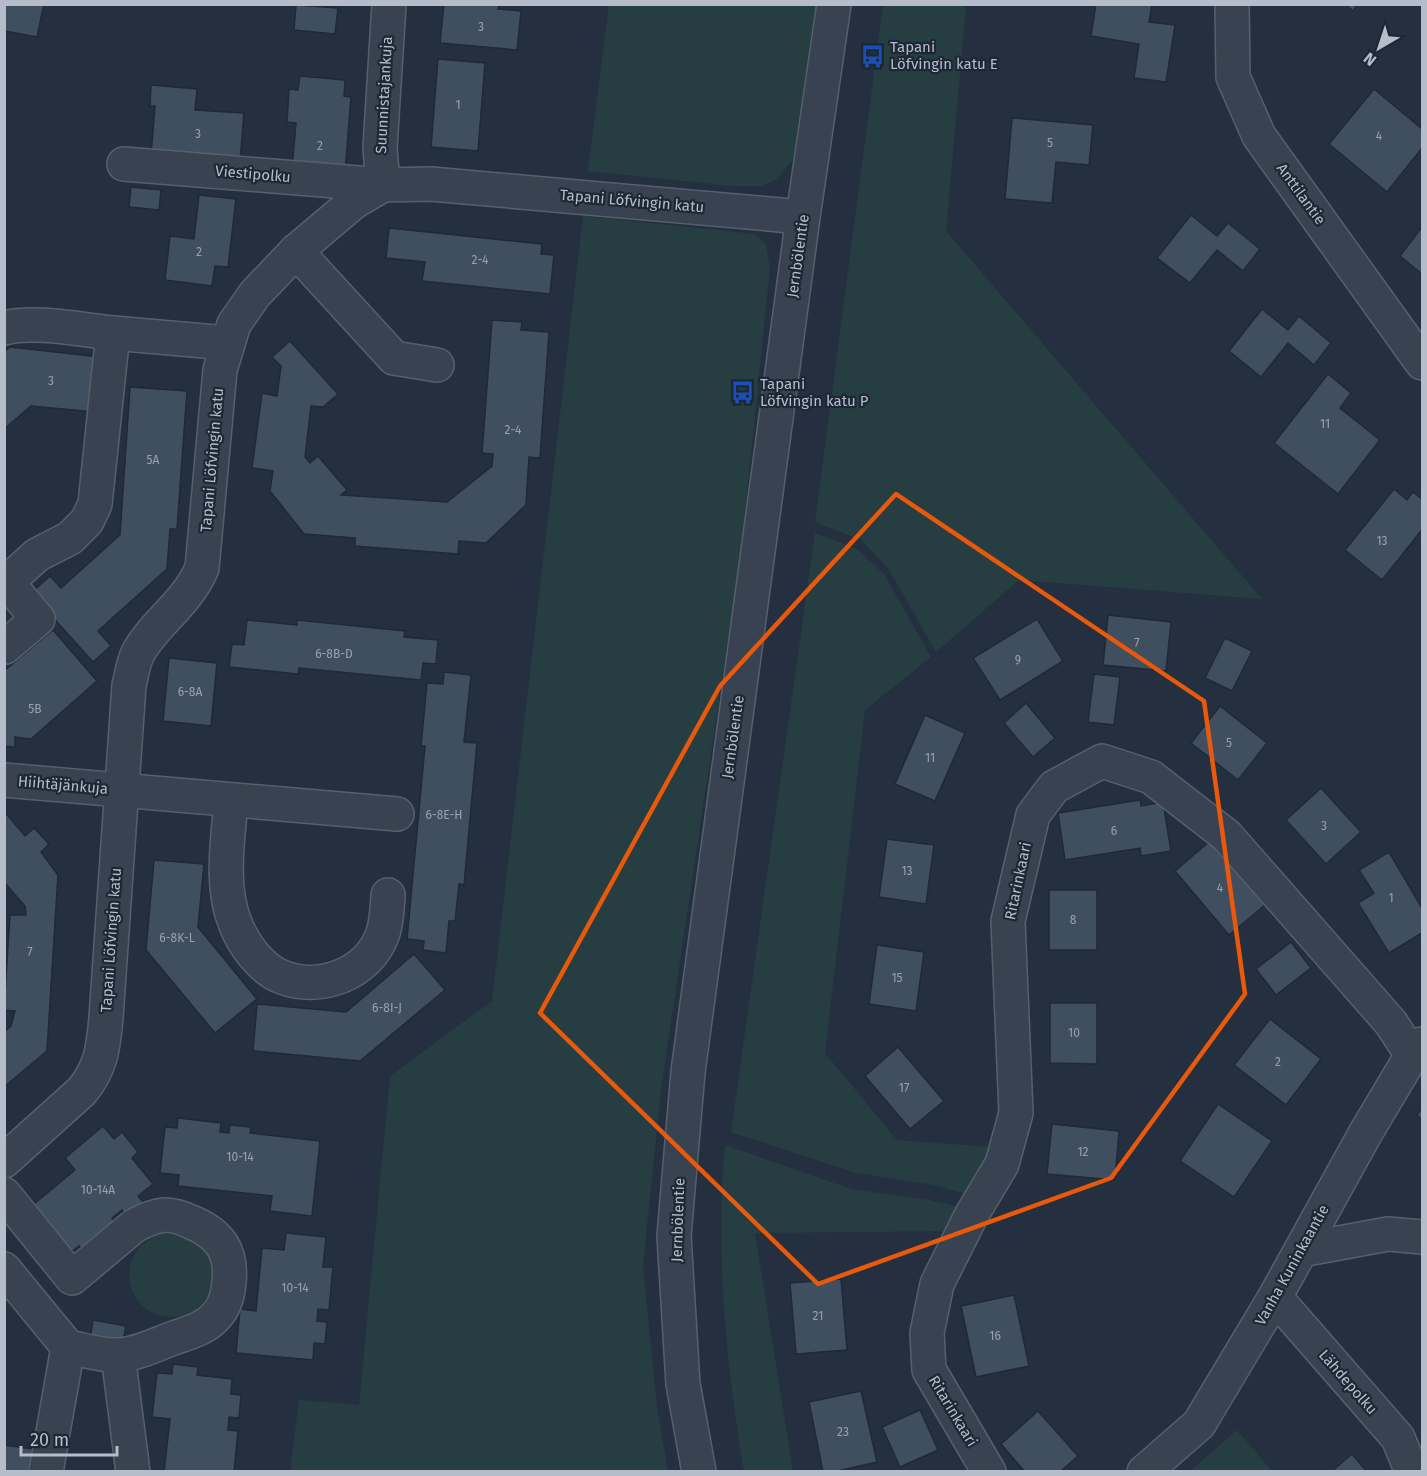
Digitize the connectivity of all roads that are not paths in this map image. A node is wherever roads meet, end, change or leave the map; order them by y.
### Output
1 (389, 4) edge
2 (834, 4) edge
3 (1232, 4) edge
4 (124, 164) dead end
5 (383, 185) junction
6 (803, 217) junction
7 (296, 251) junction
8 (4, 328) edge
9 (113, 333) junction
10 (227, 343) junction
11 (1422, 363) edge
12 (437, 365) dead end
13 (6, 647) edge
14 (4, 780) edge
15 (121, 790) junction
16 (231, 800) junction
17 (397, 814) dead end
18 (388, 895) dead end
19 (1417, 1049) edge
20 (4, 1161) edge
21 (4, 1194) edge
22 (1422, 1237) edge
23 (1301, 1250) junction
24 (4, 1269) edge
25 (1275, 1296) junction
26 (68, 1347) junction
27 (118, 1355) junction
28 (46, 1472) edge
29 (133, 1472) edge
30 (699, 1472) edge
31 (989, 1472) edge
32 (1144, 1472) edge
33 (1412, 1472) edge

1 - 5 street, Suunnistajankuja
2 - 6 street, Jernbölentie
3 - 11 street, Anttilantie
4 - 5 street, Viestipolku
5 - 6 street, Tapani Löfvingin katu
5 - 7 street, Tapani Löfvingin katu
6 - 30 street, Jernbölentie
7 - 10 street, Tapani Löfvingin katu
7 - 12 street
8 - 9 street
9 - 10 street
9 - 13 street
10 - 15 street, Tapani Löfvingin katu
14 - 15 street, Hiihtäjänkuja
15 - 16 street, Hiihtäjänkuja
15 - 20 street, Tapani Löfvingin katu
16 - 17 street, Hiihtäjänkuja
16 - 18 street
19 - 23 street, Vanha Kuninkaantie
19 - 31 street, Ritarinkaari
21 - 27 street
22 - 23 street
23 - 25 street, Vanha Kuninkaantie
24 - 26 street
25 - 32 street, Vanha Kuninkaantie
25 - 33 street, Lähdepolku
26 - 27 street
26 - 28 street
27 - 29 street

